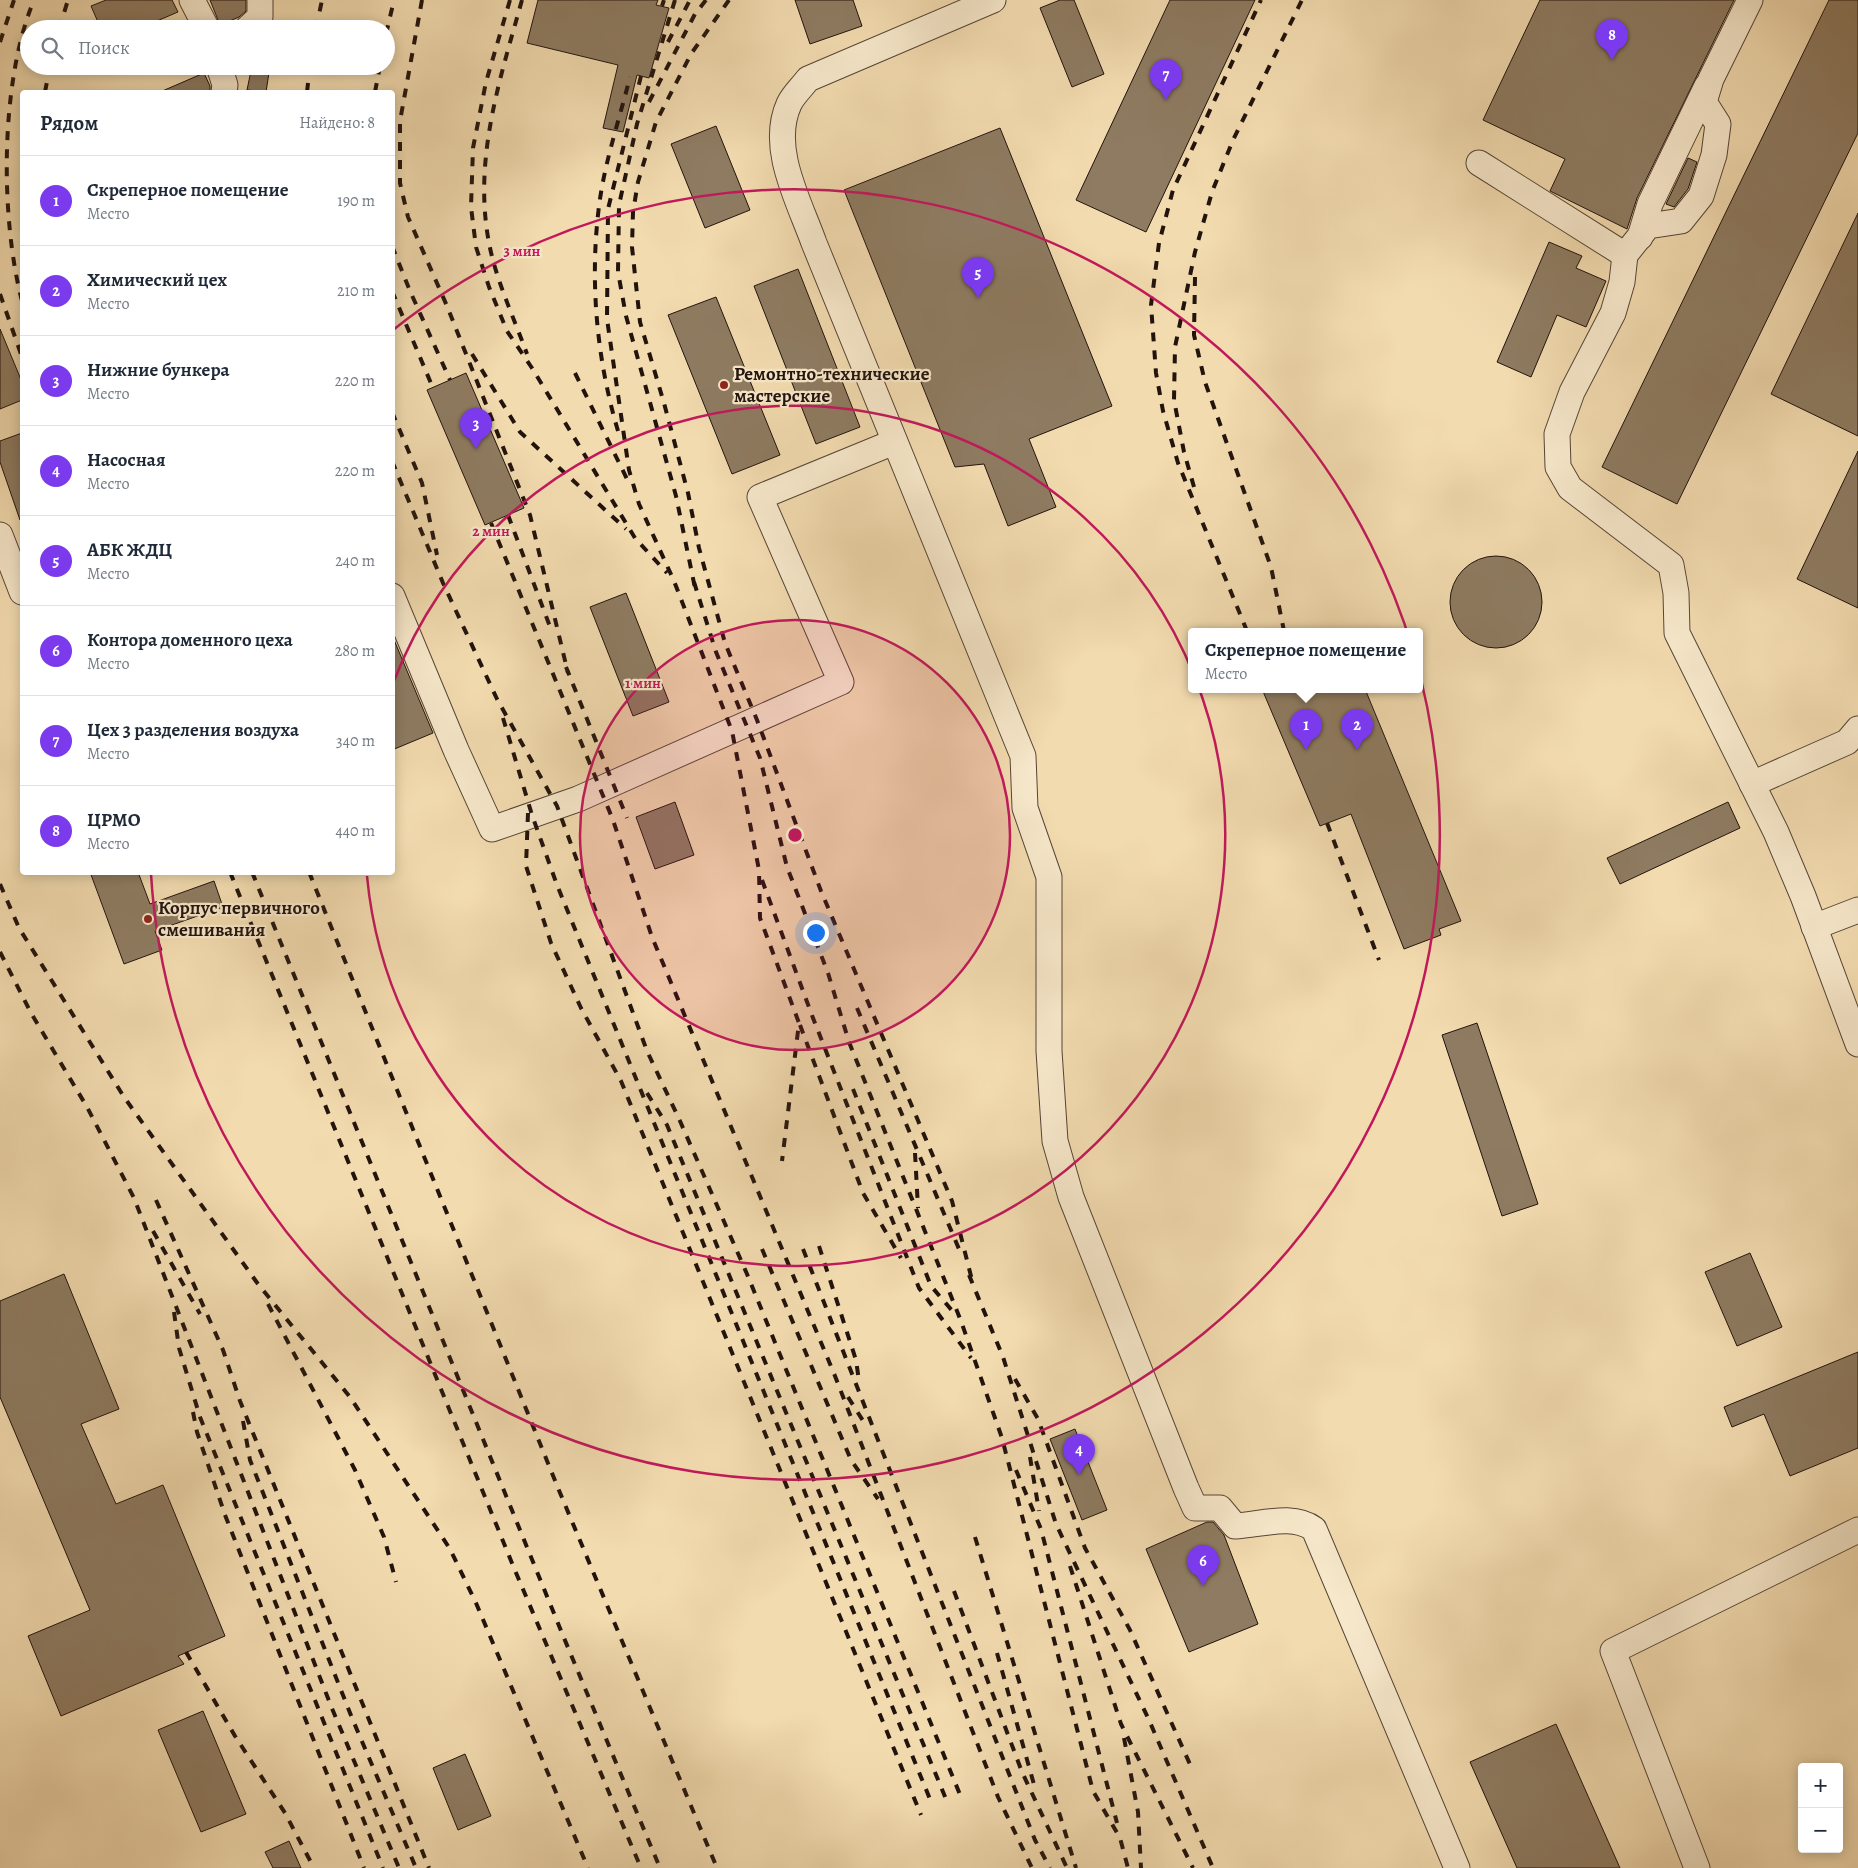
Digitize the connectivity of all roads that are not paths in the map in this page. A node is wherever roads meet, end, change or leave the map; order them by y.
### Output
1 (192, 0) edge
2 (260, 0) edge
3 (993, 0) edge
4 (1750, 0) edge
5 (202, 20) edge
6 (257, 20) edge
7 (222, 75) edge
8 (1711, 79) junction
9 (224, 90) edge
10 (1478, 163) dead end
11 (1632, 246) junction
12 (894, 442) junction
13 (0, 535) edge
14 (20, 587) edge
15 (395, 603) edge
16 (1858, 730) edge
17 (1752, 784) junction
18 (1858, 910) edge
19 (1814, 927) junction
20 (1858, 1044) edge
21 (1858, 1530) edge
22 (1457, 1868) edge
23 (1697, 1868) edge

1 - 5 lane
2 - 6 lane
3 - 12 lane
4 - 8 lane
7 - 9 lane
8 - 11 lane
8 - 11 lane
10 - 11 lane
11 - 17 lane
12 - 15 lane
12 - 22 lane
13 - 14 lane
16 - 17 lane
17 - 19 lane
18 - 19 lane
19 - 20 lane
21 - 23 lane

